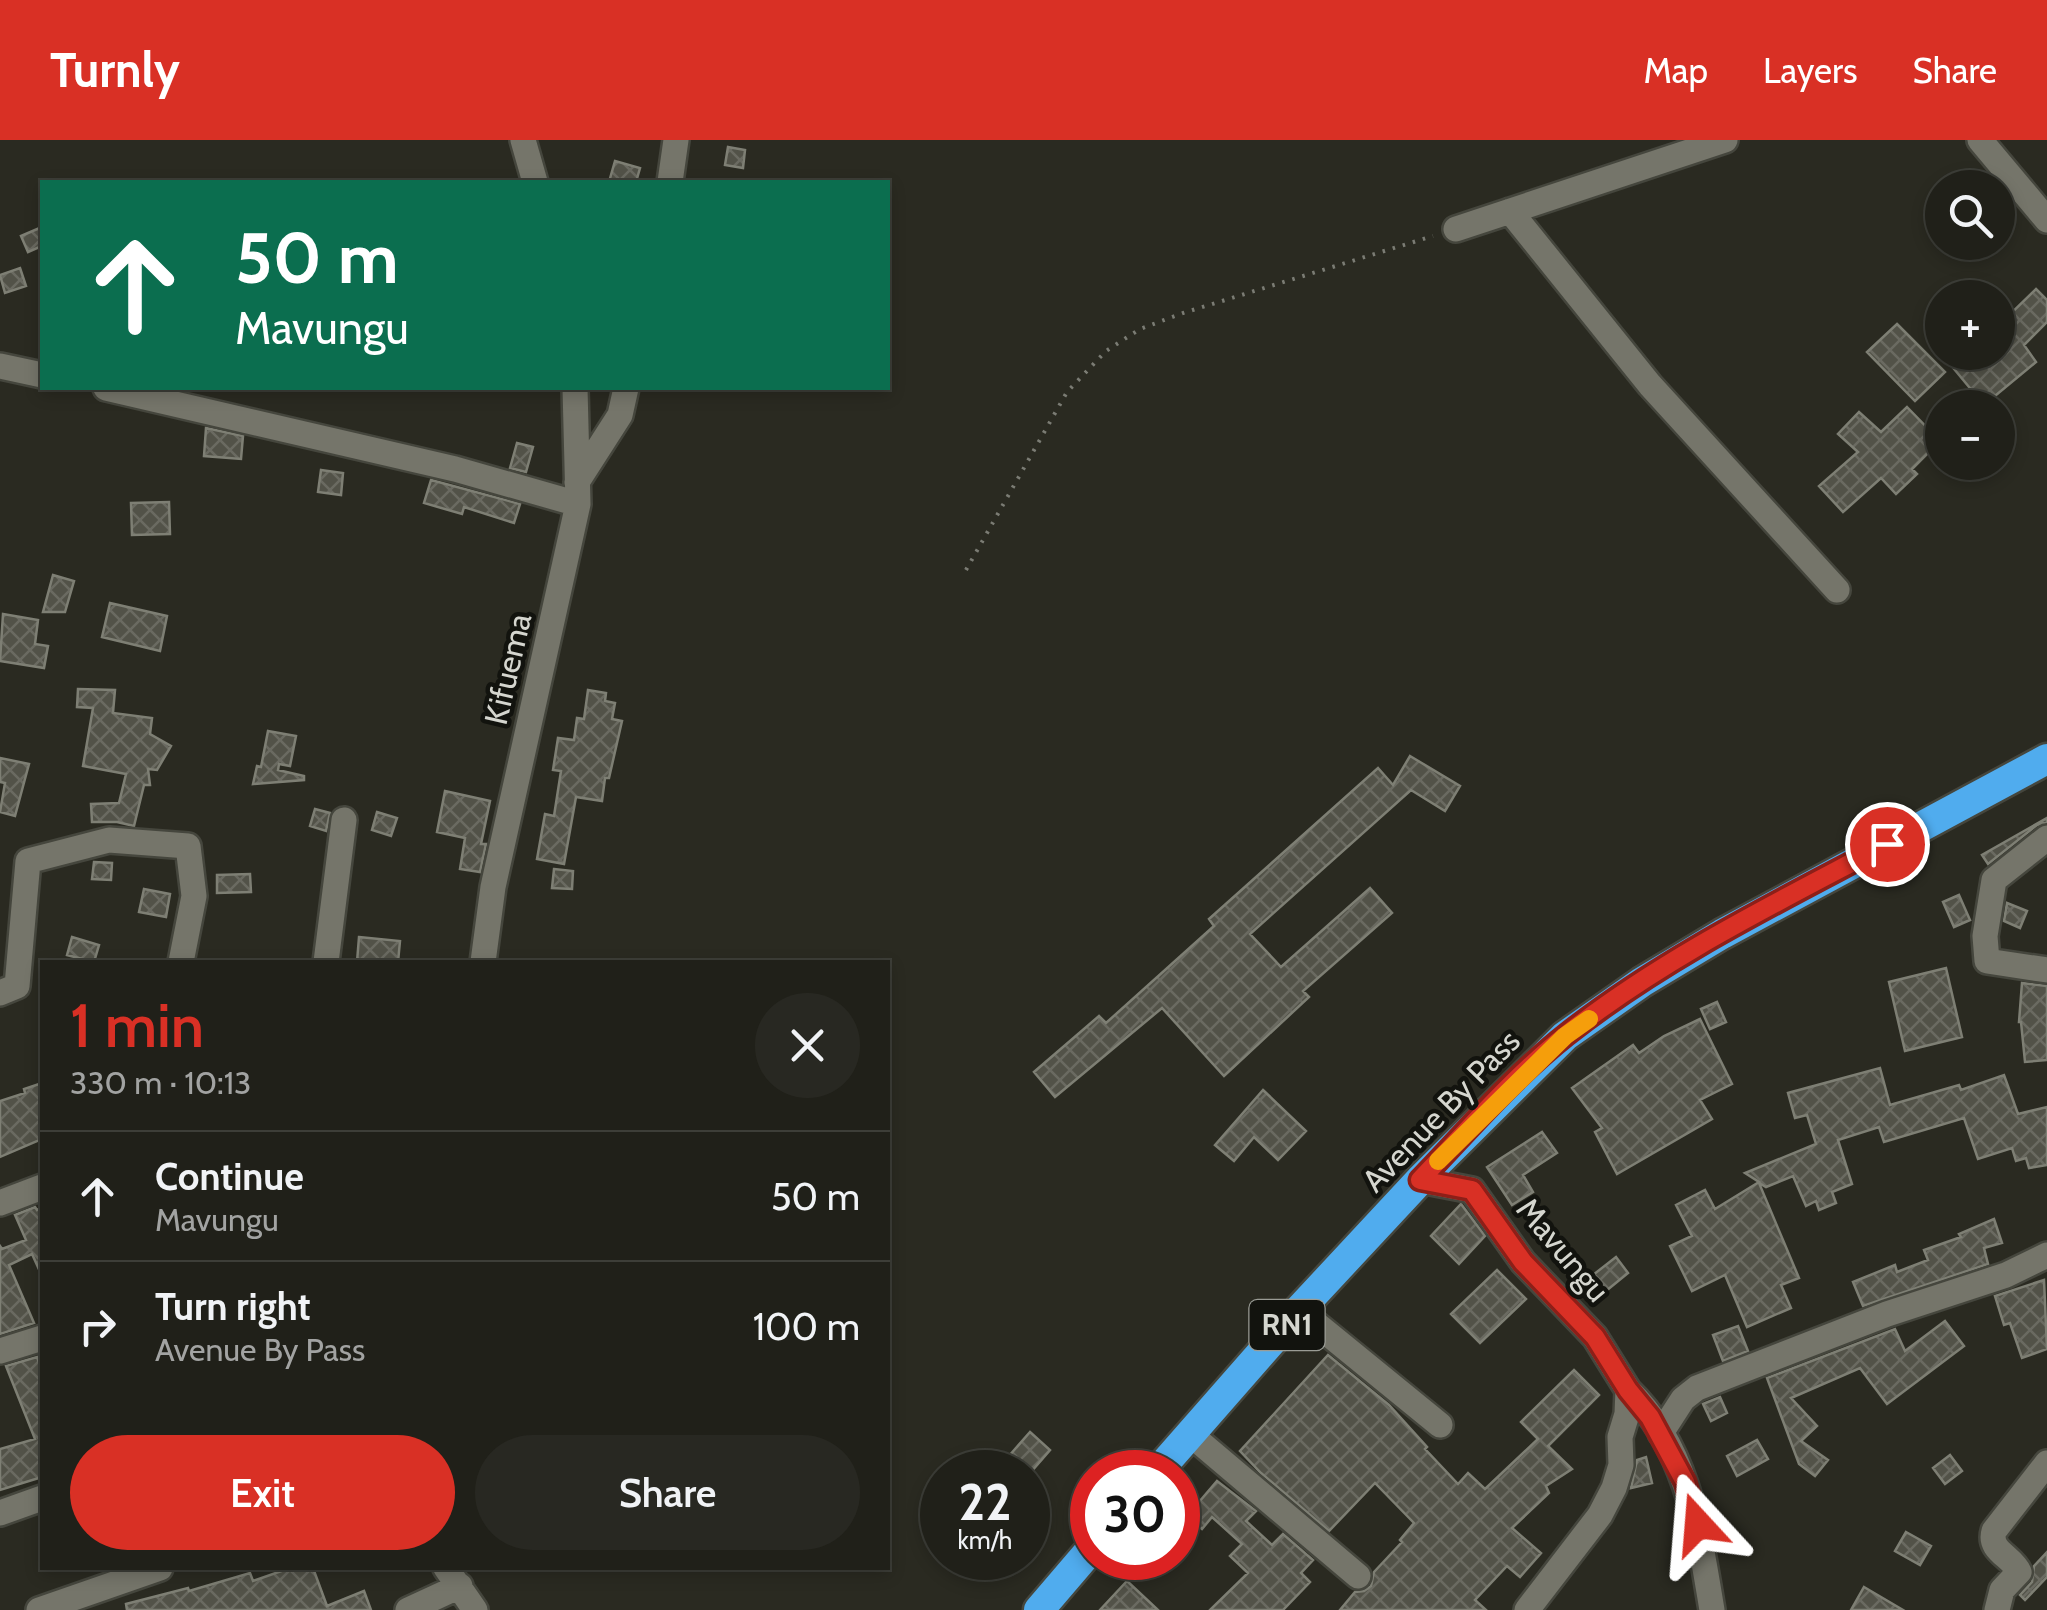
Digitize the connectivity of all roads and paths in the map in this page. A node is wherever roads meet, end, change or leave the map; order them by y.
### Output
1 (523, 140) edge
2 (676, 140) edge
3 (1725, 140) edge
4 (1980, 140) edge
5 (535, 180) edge
6 (670, 180) edge
7 (1510, 211) junction
8 (2047, 220) edge
9 (1456, 229) joint
10 (0, 366) edge
11 (40, 375) edge
12 (115, 390) edge
13 (575, 390) edge
14 (626, 390) edge
15 (578, 493) junction
16 (966, 570) dead end
17 (1837, 590) dead end
18 (2047, 759) edge
19 (344, 820) dead end
20 (2047, 838) edge
21 (181, 960) edge
22 (326, 960) edge
23 (483, 960) edge
24 (2047, 970) edge
25 (0, 993) edge
26 (1420, 1180) junction
27 (40, 1188) edge
28 (0, 1204) edge
29 (2047, 1255) edge
30 (1300, 1310) junction
31 (40, 1339) edge
32 (0, 1351) edge
33 (1628, 1390) junction
34 (1440, 1424) dead end
35 (1190, 1434) junction
36 (1661, 1434) junction
37 (1176, 1450) edge
38 (2047, 1463) edge
39 (40, 1499) edge
40 (0, 1513) edge
41 (154, 1570) edge
42 (1070, 1574) edge
43 (1358, 1576) dead end
44 (453, 1577) edge
45 (39, 1610) edge
46 (408, 1610) edge
47 (475, 1610) edge
48 (1039, 1610) edge
49 (1527, 1610) edge
50 (1712, 1610) edge
51 (1997, 1610) edge

1 - 5 street
2 - 6 street
3 - 7 street
4 - 8 street
7 - 9 street
7 - 17 street
9 - 16 path
10 - 11 street
12 - 15 street
13 - 15 street, Kifuema
14 - 15 street
15 - 23 street, Kifuema
18 - 26 highway, Avenue By Pass / RN1
19 - 22 street
20 - 24 street
21 - 25 street
26 - 30 highway, Avenue By Pass / RN1
26 - 33 street, Mavungu
27 - 28 street
29 - 36 street
30 - 34 street
30 - 35 highway, Avenue By Pass / RN1
31 - 32 street
33 - 36 street, Mavungu
33 - 49 street
35 - 37 highway, Avenue By Pass / RN1
35 - 43 street
36 - 50 street, Mavungu
38 - 51 street
39 - 40 street
41 - 45 street
42 - 48 highway
44 - 46 street
44 - 47 street

